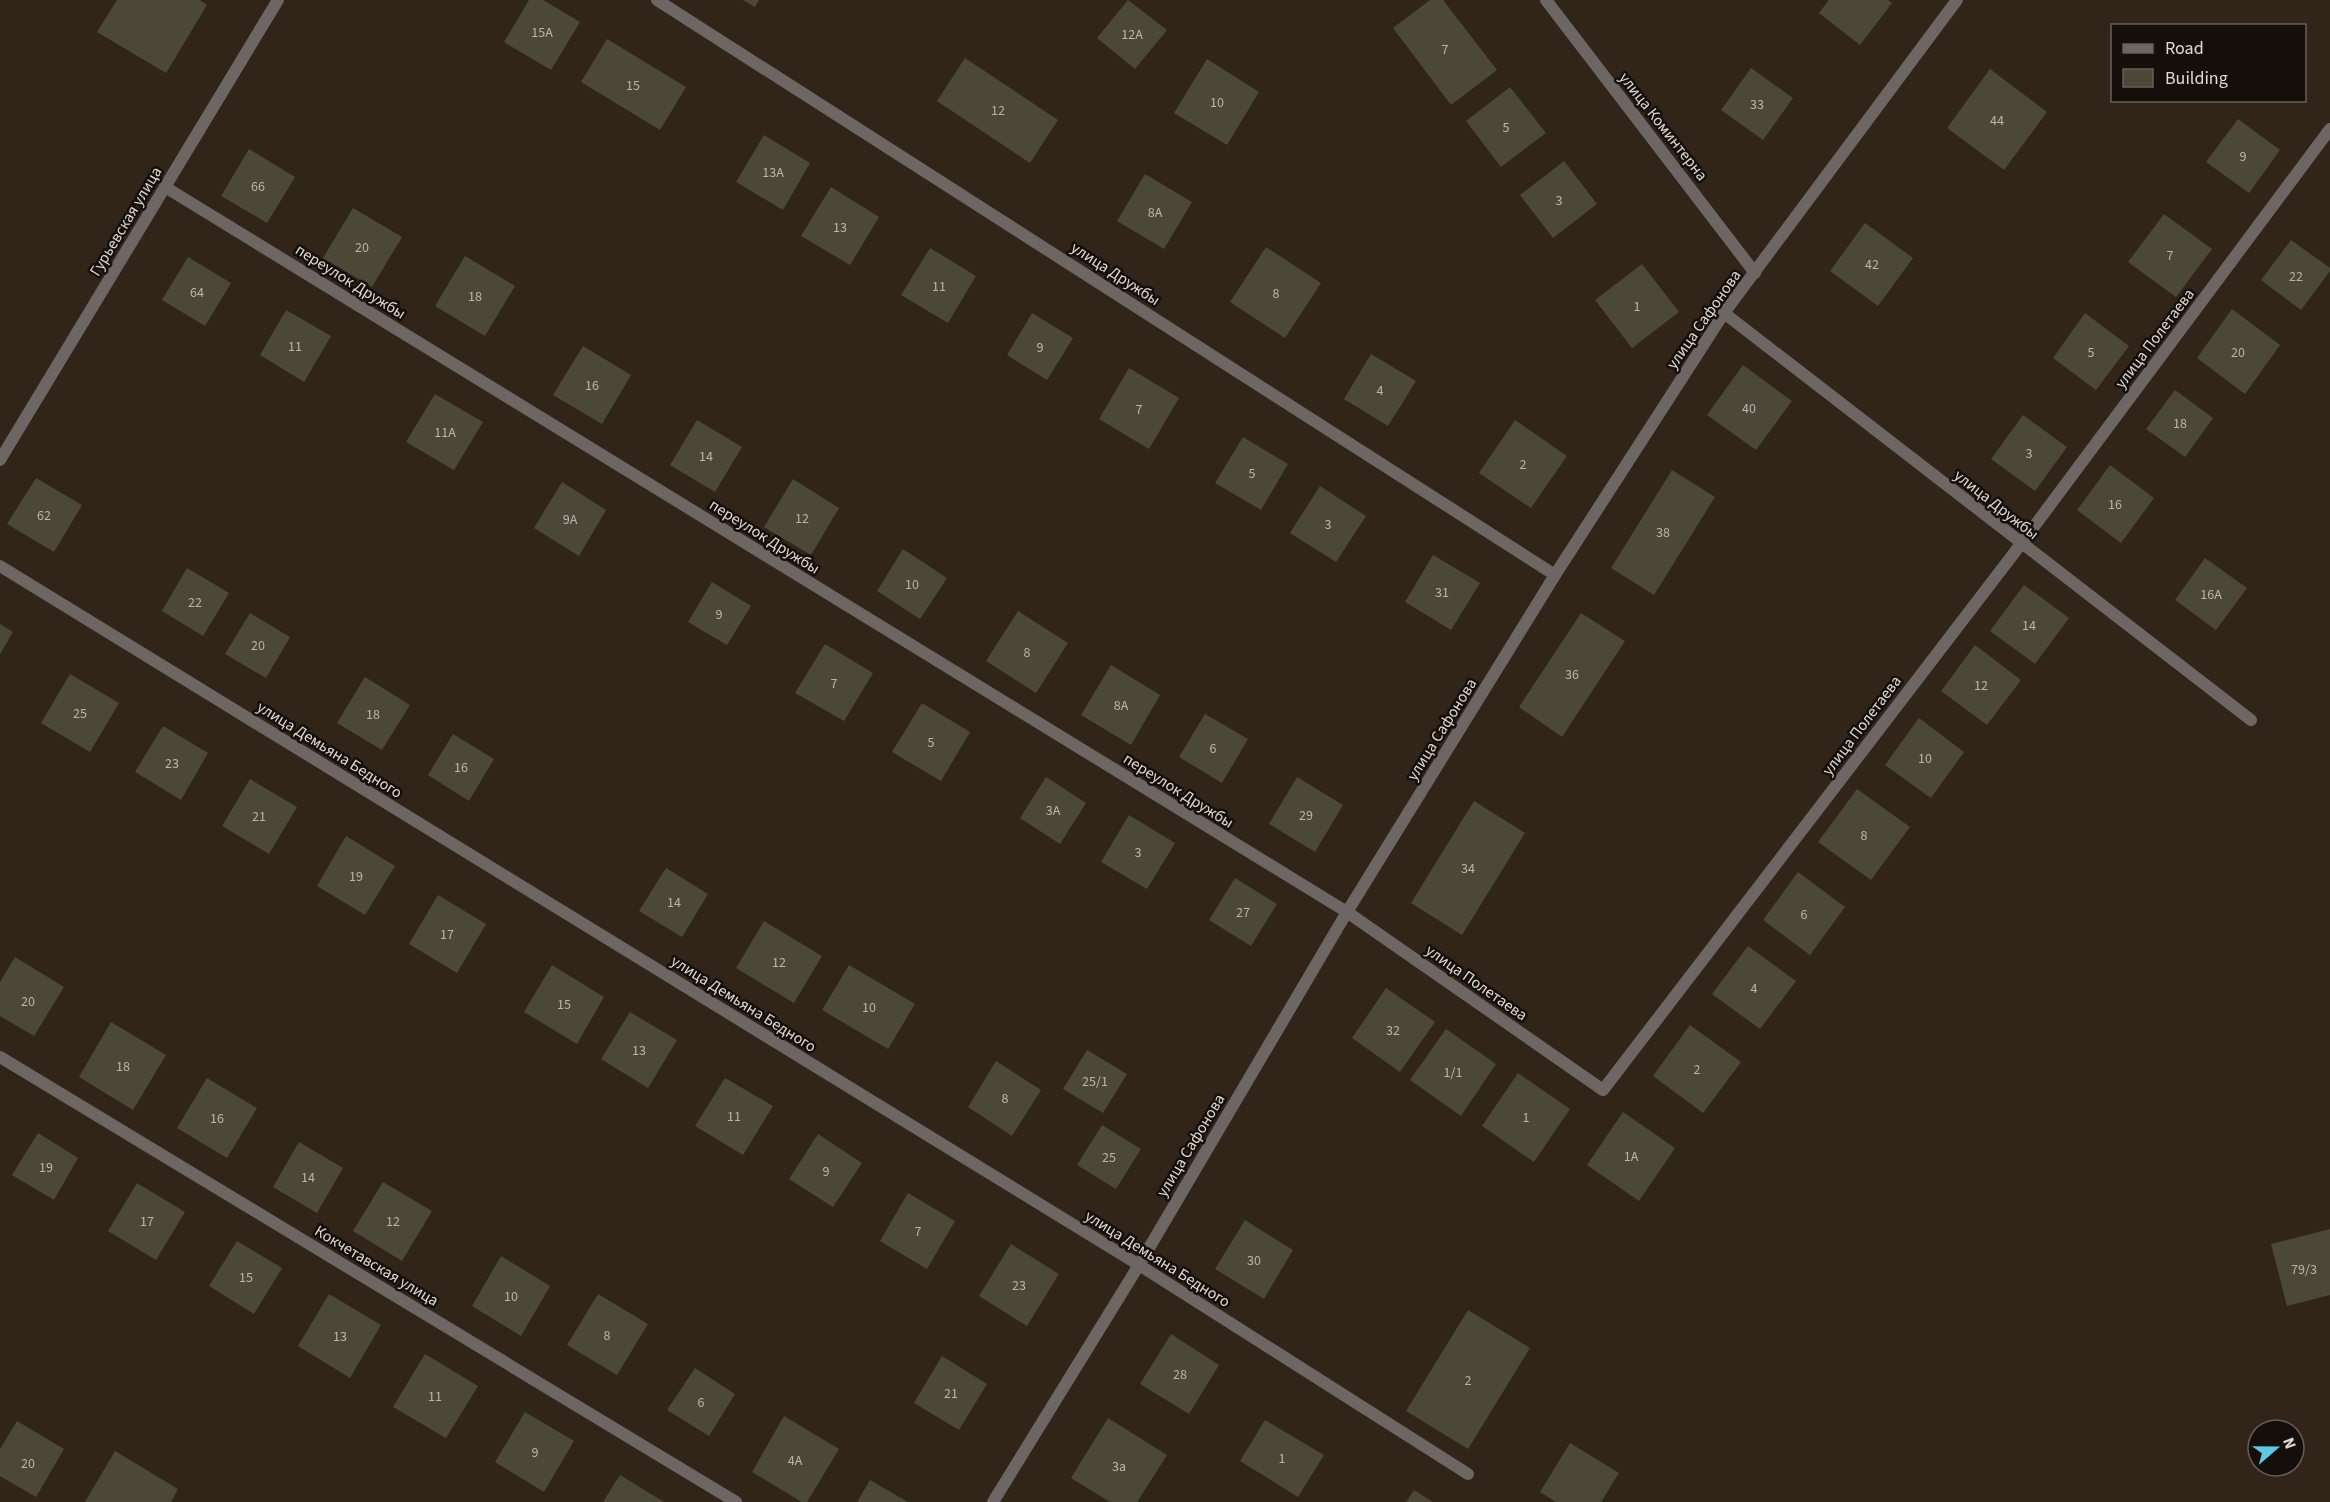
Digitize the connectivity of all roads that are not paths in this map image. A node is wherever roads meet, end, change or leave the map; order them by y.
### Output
1 (278, 0) edge
2 (657, 0) edge
3 (1546, 0) edge
4 (1957, 0) edge
5 (2330, 129) edge
6 (165, 187) junction
7 (1755, 273) junction
8 (1724, 313) junction
9 (0, 460) edge
10 (2021, 544) junction
11 (0, 566) edge
12 (1554, 575) junction
13 (2251, 720) dead end
14 (1347, 912) junction
15 (0, 1057) edge
16 (1139, 1265) junction
17 (1468, 1474) dead end
18 (736, 1502) edge
19 (993, 1502) edge

1 - 6 street, Гурьевская улица
2 - 12 street, улица Дружбы
3 - 7 street, улица Коминтерна
4 - 7 street, улица Сафонова
5 - 10 street, улица Полетаева
6 - 9 street, Гурьевская улица
6 - 14 street, переулок Дружбы
7 - 8 street, улица Сафонова
8 - 10 street, улица Дружбы
8 - 12 street, улица Сафонова
10 - 13 street, улица Дружбы
10 - 14 street, улица Полетаева
11 - 16 street, улица Демьяна Бедного
12 - 14 street, улица Сафонова
14 - 16 street, улица Сафонова
15 - 18 street, Кокчетавская улица
16 - 17 street, улица Демьяна Бедного
16 - 19 street, улица Сафонова

